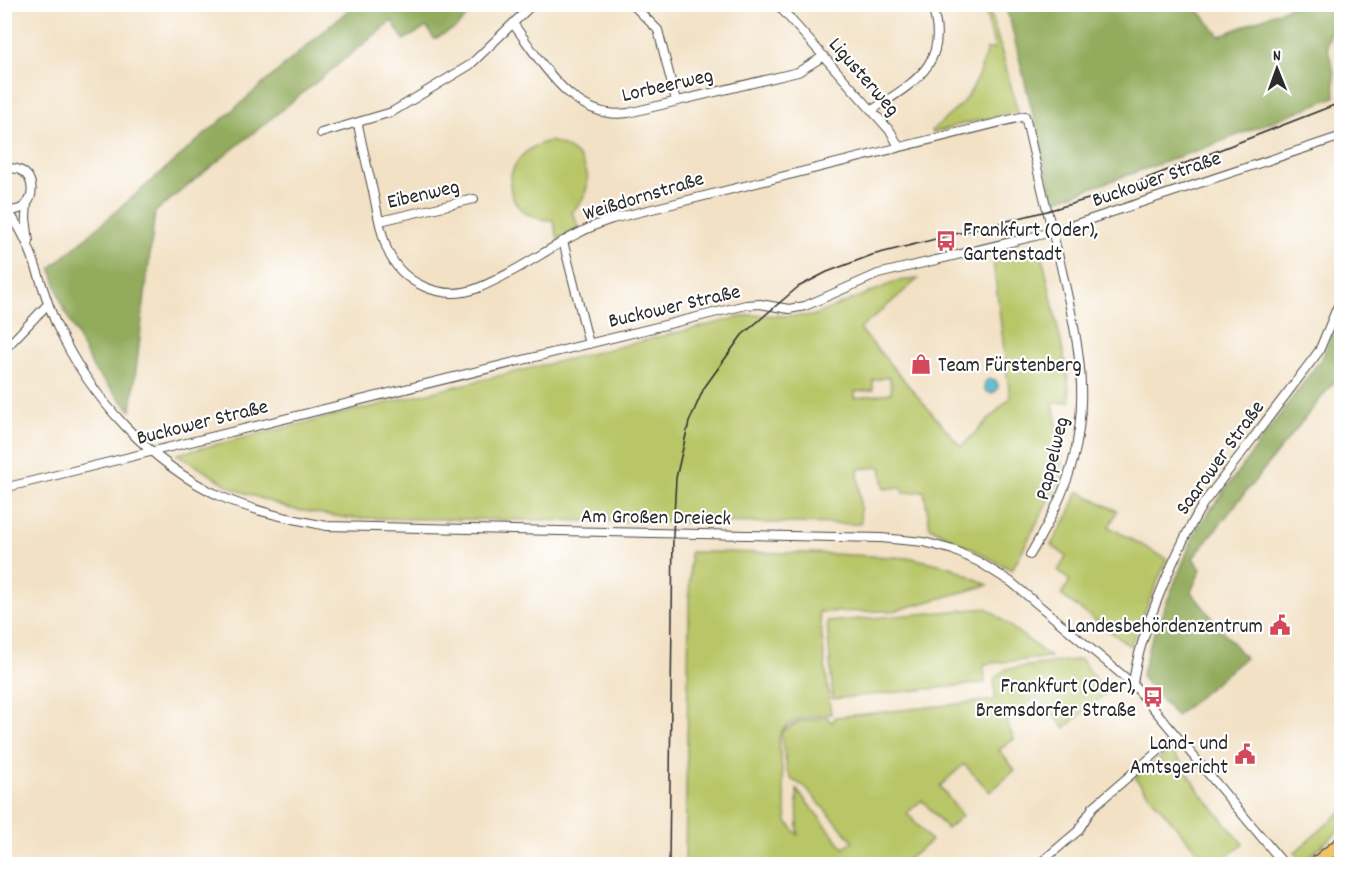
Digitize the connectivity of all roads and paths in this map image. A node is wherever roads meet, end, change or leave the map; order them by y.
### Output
1 (533, 4) edge
2 (632, 4) edge
3 (777, 4) edge
4 (931, 4) edge
5 (514, 25) junction
6 (824, 56) junction
7 (676, 101) junction
8 (872, 110) junction
9 (1025, 116) joint
10 (358, 124) junction
11 (321, 133) dead end
12 (1341, 136) edge
13 (899, 147) junction
14 (4, 169) edge
15 (474, 199) dead end
16 (27, 203) junction
17 (6, 209) edge
18 (380, 221) junction
19 (1052, 232) junction
20 (563, 241) junction
21 (31, 252) junction
22 (1341, 296) edge
23 (48, 304) junction
24 (589, 344) junction
25 (4, 350) edge
26 (154, 452) junction
27 (4, 488) edge
28 (1030, 555) dead end
29 (1134, 684) junction
30 (1176, 736) junction
31 (1341, 842) edge
32 (1039, 864) edge
33 (1284, 864) edge
34 (1316, 864) edge

1 - 5 street
2 - 7 street
3 - 6 street, Ligusterweg
4 - 8 street
5 - 7 street, Lorbeerweg
5 - 10 street
6 - 7 street, Lorbeerweg
6 - 8 street, Ligusterweg
8 - 13 street, Ligusterweg
9 - 13 street, Weißdornstraße
9 - 19 street, Pappelweg
10 - 11 street
10 - 18 street, Weißdornstraße
12 - 19 street, Buckower Straße
13 - 20 street, Weißdornstraße
14 - 16 street, Am Großen Dreieck
15 - 18 street, Eibenweg
16 - 17 street
16 - 21 street, Am Großen Dreieck
17 - 21 street, Am Großen Dreieck
18 - 20 street, Weißdornstraße
19 - 24 street, Buckower Straße
19 - 28 street, Pappelweg
20 - 24 street
21 - 23 street, Am Großen Dreieck
22 - 29 street, Saarower Straße
23 - 25 street
23 - 26 street, Am Großen Dreieck
24 - 26 street, Buckower Straße
26 - 27 street, Buckower Straße
26 - 29 street, Am Großen Dreieck
29 - 30 street, Am Großen Dreieck
30 - 32 street
30 - 33 street, Am Großen Dreieck
31 - 34 main road

